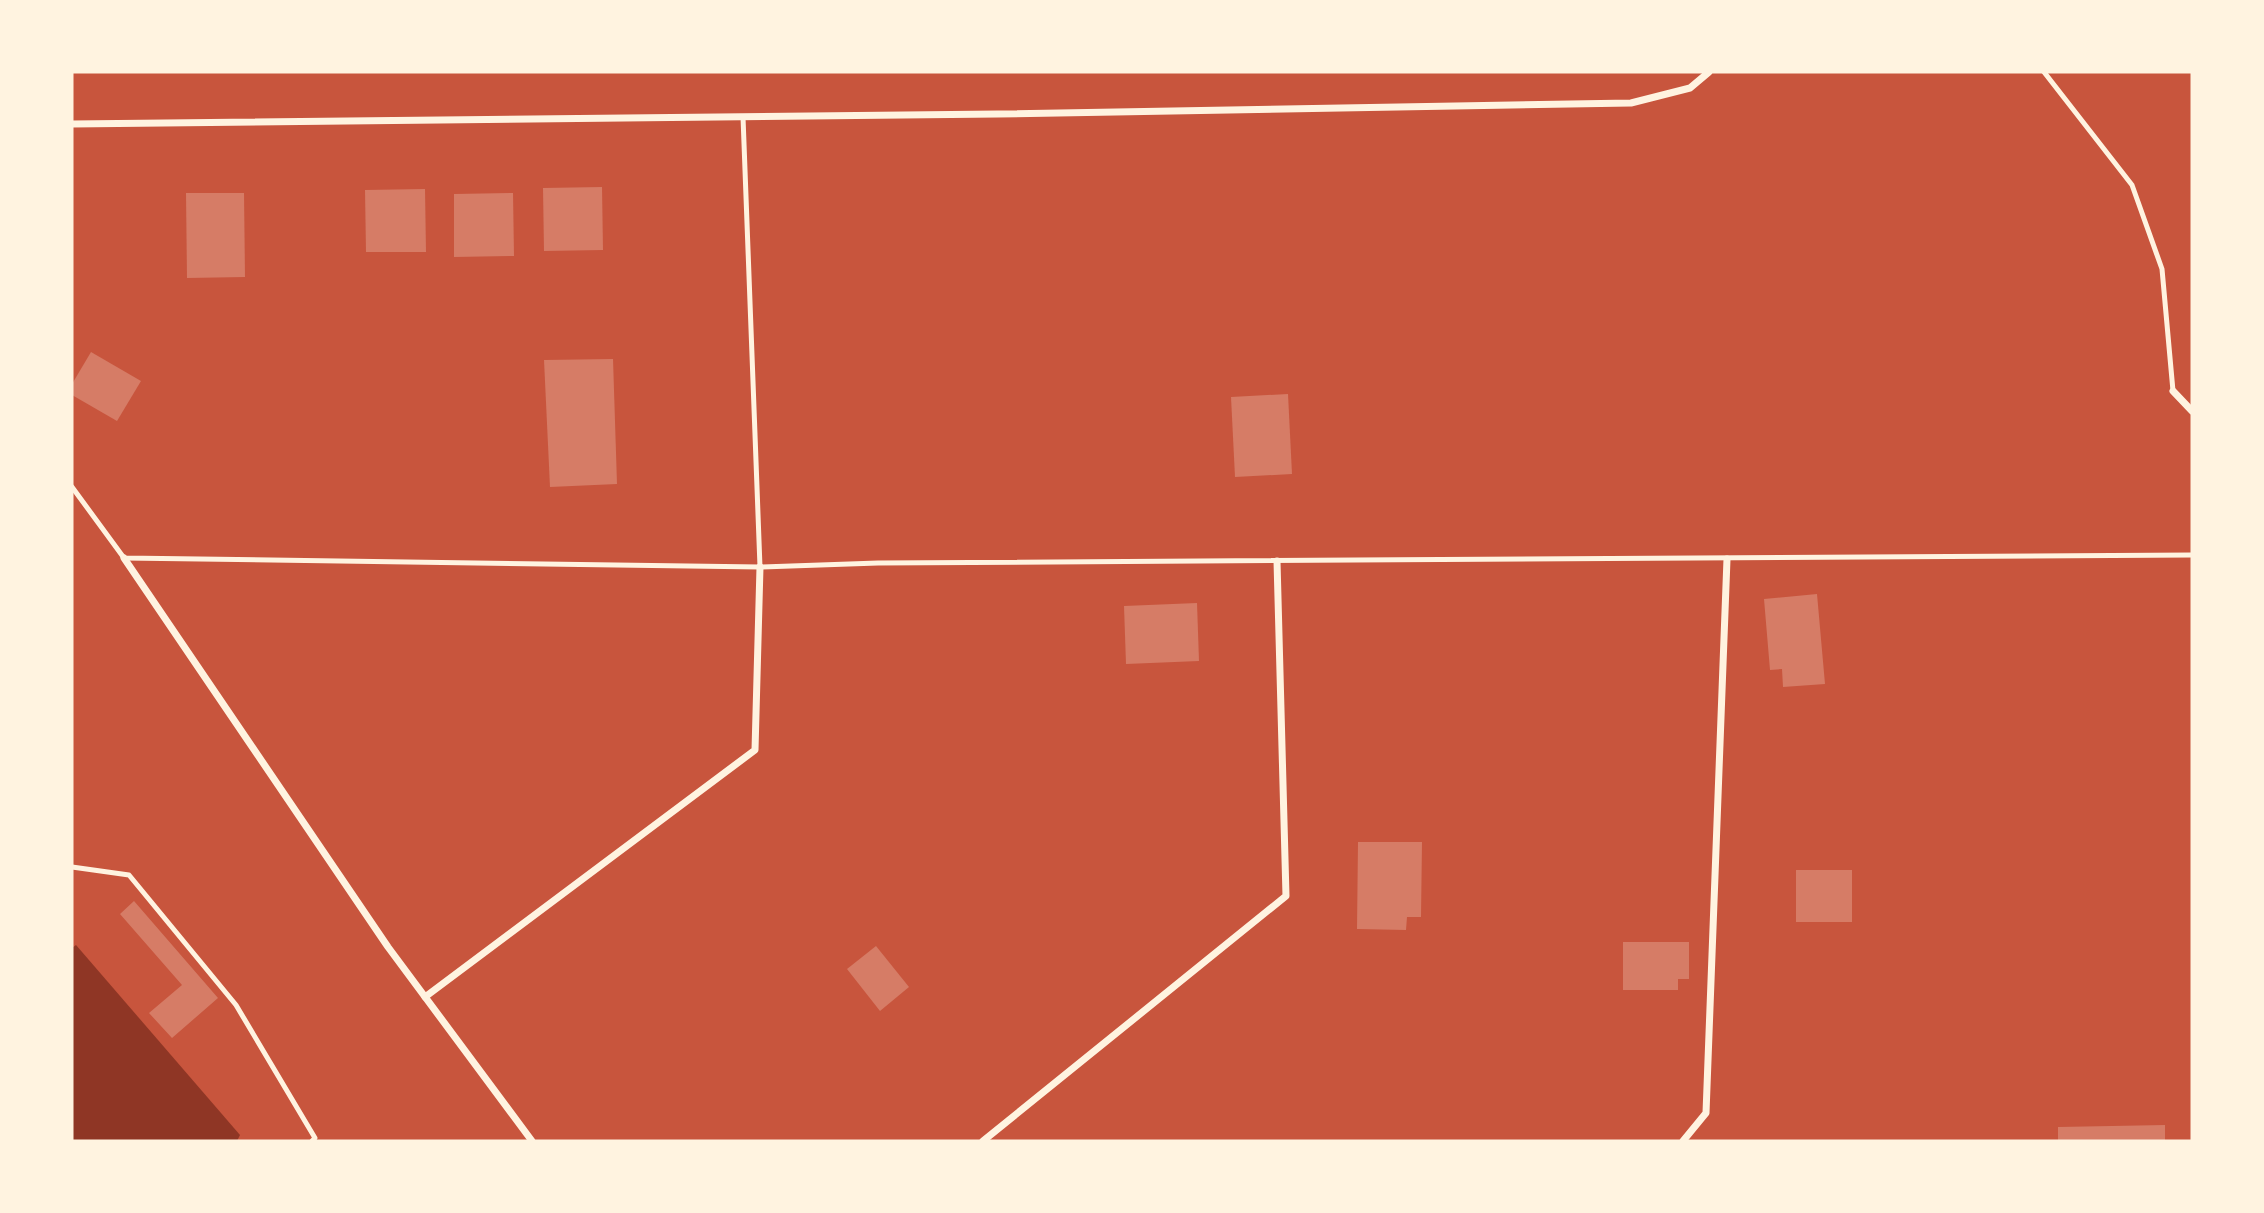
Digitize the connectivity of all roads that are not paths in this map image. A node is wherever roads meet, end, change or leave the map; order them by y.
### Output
1 (1709, 72) edge
2 (2043, 72) edge
3 (743, 117) junction
4 (72, 124) edge
5 (2174, 391) joint
6 (2192, 411) edge
7 (72, 487) edge
8 (2192, 555) edge
9 (124, 558) junction
10 (1727, 559) junction
11 (1277, 561) junction
12 (760, 567) junction
13 (72, 867) edge
14 (425, 997) junction
15 (312, 1141) edge
16 (532, 1141) edge
17 (983, 1141) edge
18 (1683, 1141) edge

1 - 3 street
2 - 5 lane
3 - 4 street
3 - 12 lane
5 - 6 street
7 - 9 lane
8 - 10 lane
9 - 12 lane
9 - 14 street
10 - 11 lane
10 - 18 street
11 - 12 lane
11 - 17 street
12 - 14 street
13 - 15 lane
14 - 16 street

